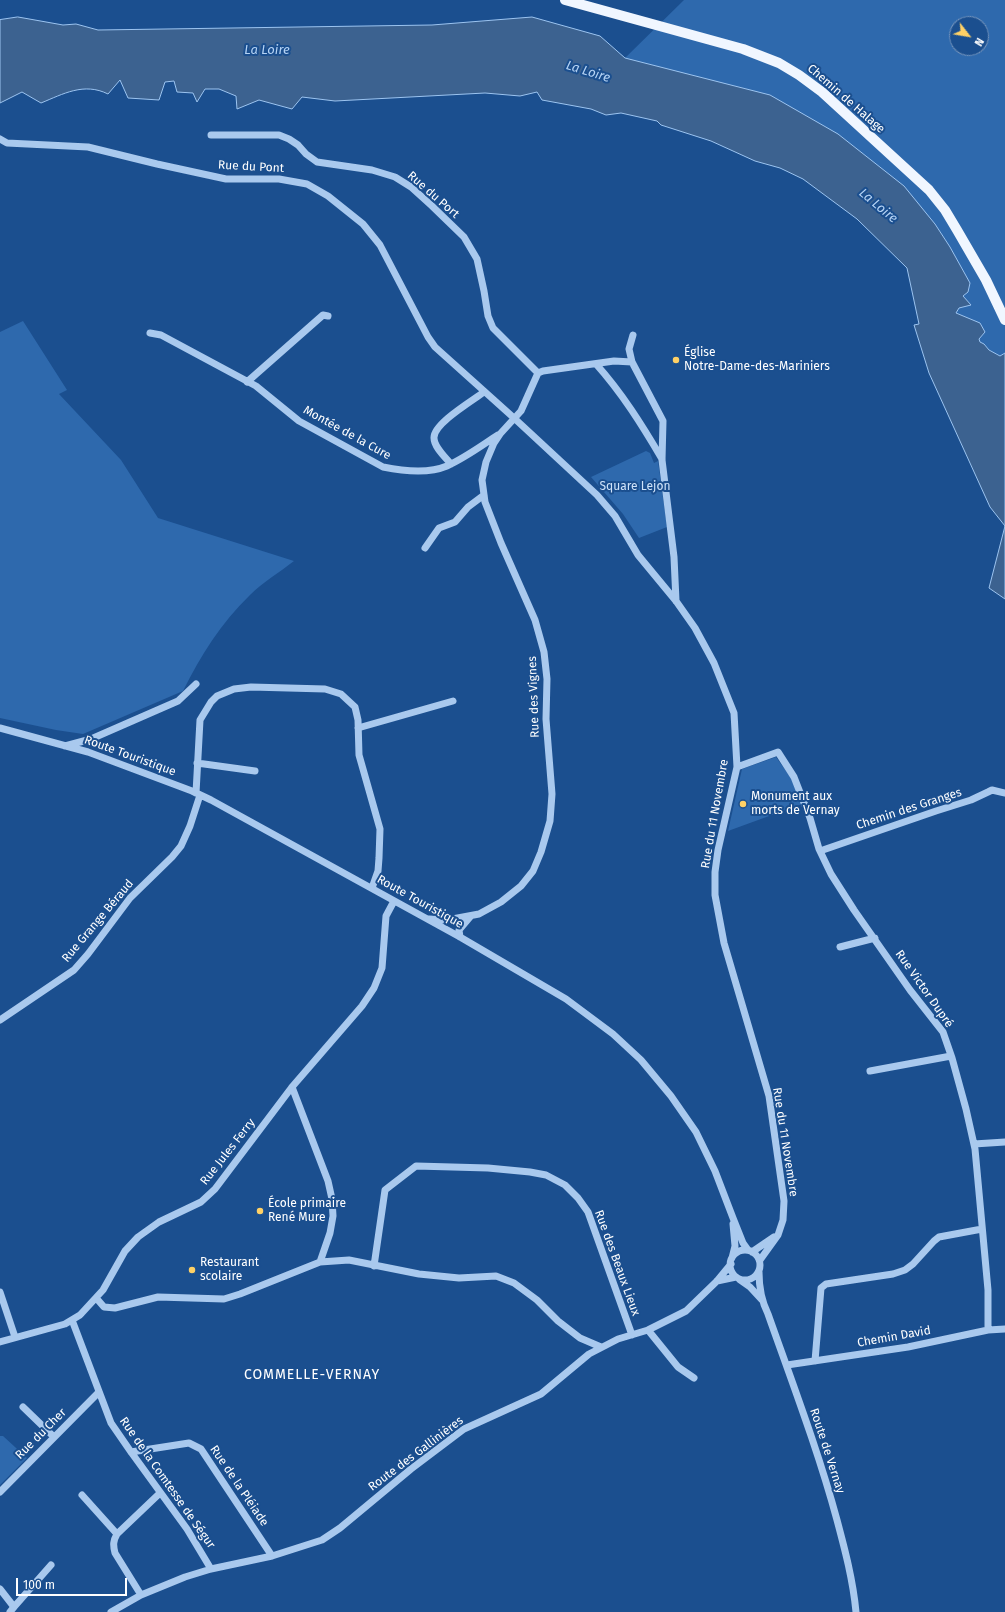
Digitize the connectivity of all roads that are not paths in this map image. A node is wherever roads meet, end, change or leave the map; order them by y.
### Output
1 (565, 0) edge
2 (211, 135) dead end
3 (0, 139) edge
4 (328, 316) dead end
5 (1005, 320) edge
6 (150, 333) dead end
7 (633, 335) dead end
8 (632, 362) junction
9 (596, 364) junction
10 (538, 374) junction
11 (247, 382) junction
12 (484, 392) junction
13 (514, 418) junction
14 (500, 434) junction
15 (662, 460) junction
16 (451, 464) junction
17 (484, 495) junction
18 (425, 548) dead end
19 (676, 601) junction
20 (196, 684) dead end
21 (453, 701) dead end
22 (0, 728) edge
23 (358, 728) junction
24 (65, 746) junction
25 (198, 763) junction
26 (737, 767) junction
27 (255, 771) dead end
28 (1005, 793) edge
29 (198, 794) junction
30 (820, 851) junction
31 (372, 888) junction
32 (394, 901) junction
33 (470, 917) junction
34 (427, 919) junction
35 (460, 937) junction
36 (875, 938) junction
37 (840, 947) dead end
38 (0, 1020) edge
39 (951, 1056) junction
40 (870, 1071) dead end
41 (292, 1087) junction
42 (1005, 1142) edge
43 (974, 1144) junction
44 (732, 1218) junction
45 (982, 1229) junction
46 (778, 1235) junction
47 (750, 1251) junction
48 (760, 1260) junction
49 (731, 1261) junction
50 (320, 1262) junction
51 (374, 1266) junction
52 (759, 1272) junction
53 (737, 1278) junction
54 (717, 1281) junction
55 (0, 1292) edge
56 (97, 1299) junction
57 (762, 1300) junction
58 (72, 1320) junction
59 (1005, 1329) edge
60 (648, 1330) junction
61 (988, 1330) junction
62 (632, 1335) junction
63 (15, 1337) junction
64 (0, 1342) edge
65 (601, 1347) junction
66 (815, 1361) junction
67 (787, 1365) junction
68 (694, 1378) dead end
69 (99, 1392) junction
70 (23, 1407) dead end
71 (54, 1437) junction
72 (131, 1452) junction
73 (0, 1492) edge
74 (160, 1493) junction
75 (82, 1495) dead end
76 (117, 1534) junction
77 (272, 1556) junction
78 (51, 1565) dead end
79 (211, 1569) junction
80 (0, 1589) edge
81 (140, 1595) junction
82 (12, 1610) edge
83 (111, 1612) edge
84 (856, 1612) edge

1 - 5 main road, Chemin de Halage
2 - 10 street, Rue du Port
3 - 12 street, Rue du Pont
4 - 11 street
6 - 11 street, Montée de la Cure
7 - 8 street
8 - 9 street
8 - 15 street
9 - 10 street
9 - 15 street
10 - 13 street, Rue des Vignes
11 - 16 street, Montée de la Cure
12 - 13 street, Rue du Pont
12 - 16 street
13 - 14 street, Rue des Vignes
13 - 19 street, Rue du 11 Novembre
14 - 16 street, Montée de la Cure
14 - 17 street, Rue des Vignes
15 - 19 street
17 - 18 street
17 - 33 street, Rue des Vignes
19 - 26 street, Rue du 11 Novembre
20 - 24 street
21 - 23 street
22 - 24 street, Route Touristique
23 - 25 street, Rue Grange Béraud
23 - 31 street, Rue Grange Béraud
24 - 29 street, Route Touristique
25 - 27 street
25 - 29 street, Rue Grange Béraud
26 - 30 street, Rue Victor Dupré
26 - 46 street, Rue du 11 Novembre
28 - 30 street, Chemin des Granges
29 - 31 street, Route Touristique
29 - 38 street, Rue Grange Béraud
30 - 36 street, Rue Victor Dupré
31 - 32 street, Route Touristique
32 - 34 street, Route Touristique
32 - 41 street, Rue Jules Ferry
33 - 34 street, Rue des Vignes
33 - 35 street
34 - 35 street, Route Touristique
35 - 44 street, Route Touristique
36 - 37 street
36 - 39 street, Rue Victor Dupré
39 - 40 street
39 - 43 street, Rue Victor Dupré
41 - 50 street
41 - 56 street, Rue Jules Ferry
42 - 43 street
43 - 45 street, Rue Victor Dupré
44 - 47 street, Route Touristique
44 - 49 street, Route Touristique
45 - 61 street, Rue Victor Dupré
45 - 66 street
46 - 47 street
46 - 48 street, Rue du 11 Novembre
47 - 48 street
47 - 49 street
48 - 52 street
49 - 53 street
49 - 54 street, Route des Gallinières
50 - 51 street
50 - 56 street
51 - 62 street, Rue des Beaux Lieux
51 - 65 street
52 - 53 street
52 - 57 street, Route de Vernay
53 - 54 street
53 - 57 street, Route de Vernay
54 - 60 street, Route des Gallinières
55 - 63 street
56 - 58 street, Rue Jules Ferry
57 - 67 street, Route de Vernay
58 - 63 street, Rue Jules Ferry
58 - 69 street, Rue de la Comtesse de Ségur
59 - 61 street, Chemin David
60 - 62 street, Route des Gallinières
60 - 68 street
61 - 66 street, Chemin David
62 - 65 street, Route des Gallinières
63 - 64 street, Rue Jules Ferry
65 - 77 street, Route des Gallinières
66 - 67 street, Chemin David
67 - 84 street, Route de Vernay
69 - 71 street, Rue du Cher
69 - 72 street, Rue de la Comtesse de Ségur
70 - 71 street
71 - 73 street, Rue du Cher
72 - 74 street, Rue de la Comtesse de Ségur
72 - 77 street, Rue de la Pléiade
74 - 76 street
74 - 79 street, Rue de la Comtesse de Ségur
75 - 76 street
76 - 81 street
77 - 79 street, Route des Gallinières
78 - 82 street
79 - 81 street, Route des Gallinières
80 - 82 street
81 - 83 street, Route des Gallinières

